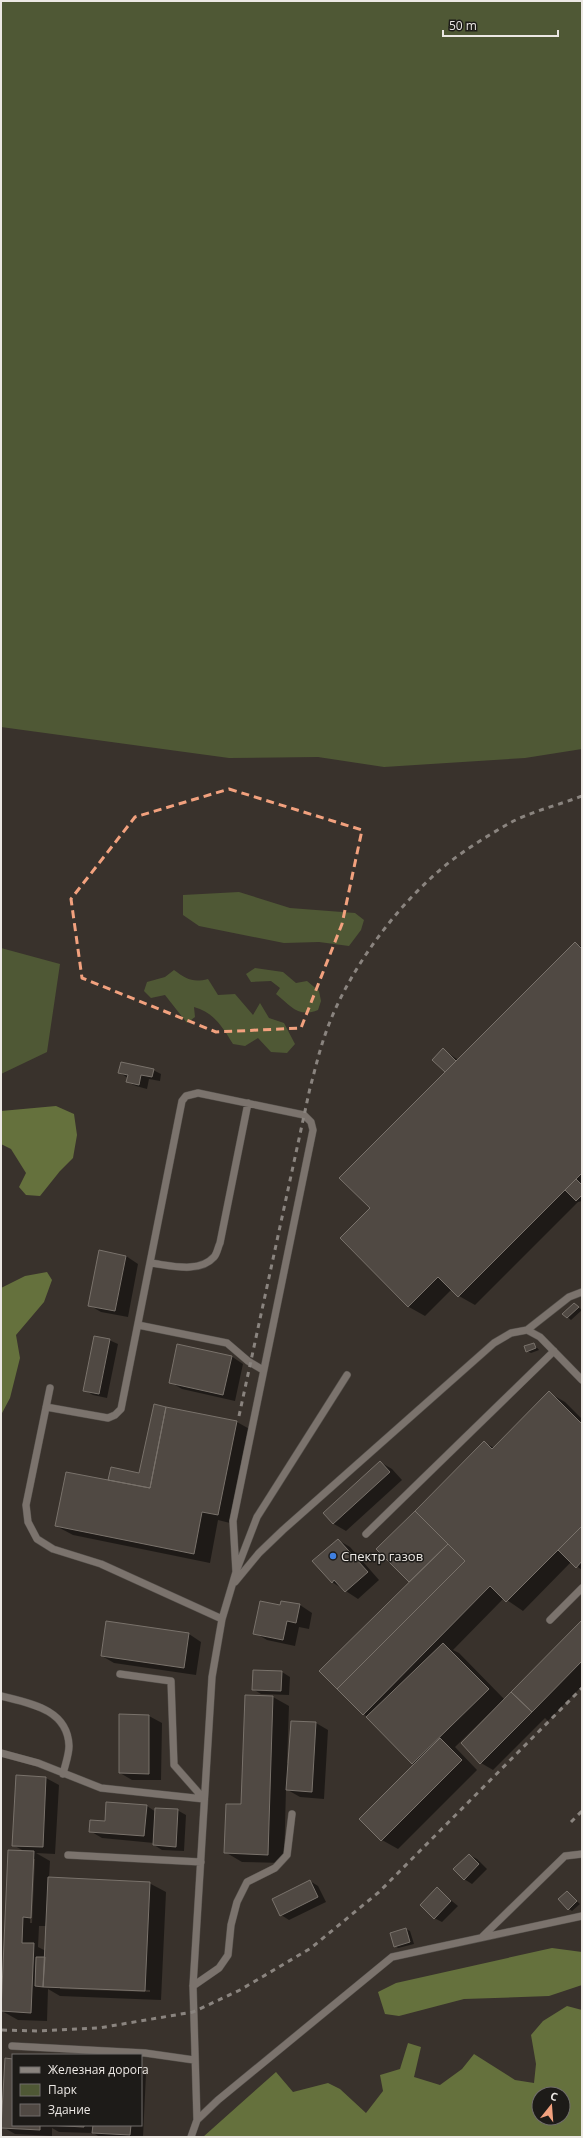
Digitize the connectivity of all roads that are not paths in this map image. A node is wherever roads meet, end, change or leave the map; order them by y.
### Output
1 (248, 1103) junction
2 (150, 1263) junction
3 (582, 1292) edge
4 (138, 1326) junction
5 (527, 1330) junction
6 (554, 1351) junction
7 (263, 1370) junction
8 (347, 1375) dead end
9 (582, 1380) edge
10 (50, 1388) dead end
11 (46, 1407) junction
12 (366, 1534) dead end
13 (236, 1572) junction
14 (232, 1585) junction
15 (582, 1588) edge
16 (222, 1619) junction
17 (550, 1620) dead end
18 (120, 1674) dead end
19 (1, 1696) edge
20 (1, 1753) edge
21 (63, 1774) junction
22 (204, 1799) junction
23 (292, 1814) dead end
24 (582, 1853) edge
25 (68, 1855) dead end
26 (201, 1862) junction
27 (582, 1916) edge
28 (482, 1937) junction
29 (193, 1986) junction
30 (12, 2046) dead end
31 (194, 2060) junction
32 (196, 2120) junction
33 (191, 2137) edge

1 - 2 lane
1 - 2 lane
1 - 7 lane
2 - 4 lane
3 - 5 lane
4 - 7 lane
4 - 11 lane
5 - 6 lane
5 - 14 lane
6 - 9 lane
6 - 12 lane
7 - 13 lane
8 - 13 lane
10 - 11 lane
11 - 16 lane
13 - 14 lane
14 - 16 lane
15 - 17 lane
16 - 22 lane
18 - 22 lane
19 - 21 lane
20 - 21 lane
21 - 22 lane
22 - 26 lane
23 - 29 lane
24 - 28 lane
25 - 26 lane
26 - 29 lane
27 - 28 lane
28 - 32 lane
29 - 31 lane
30 - 31 lane
31 - 32 lane
32 - 33 lane

